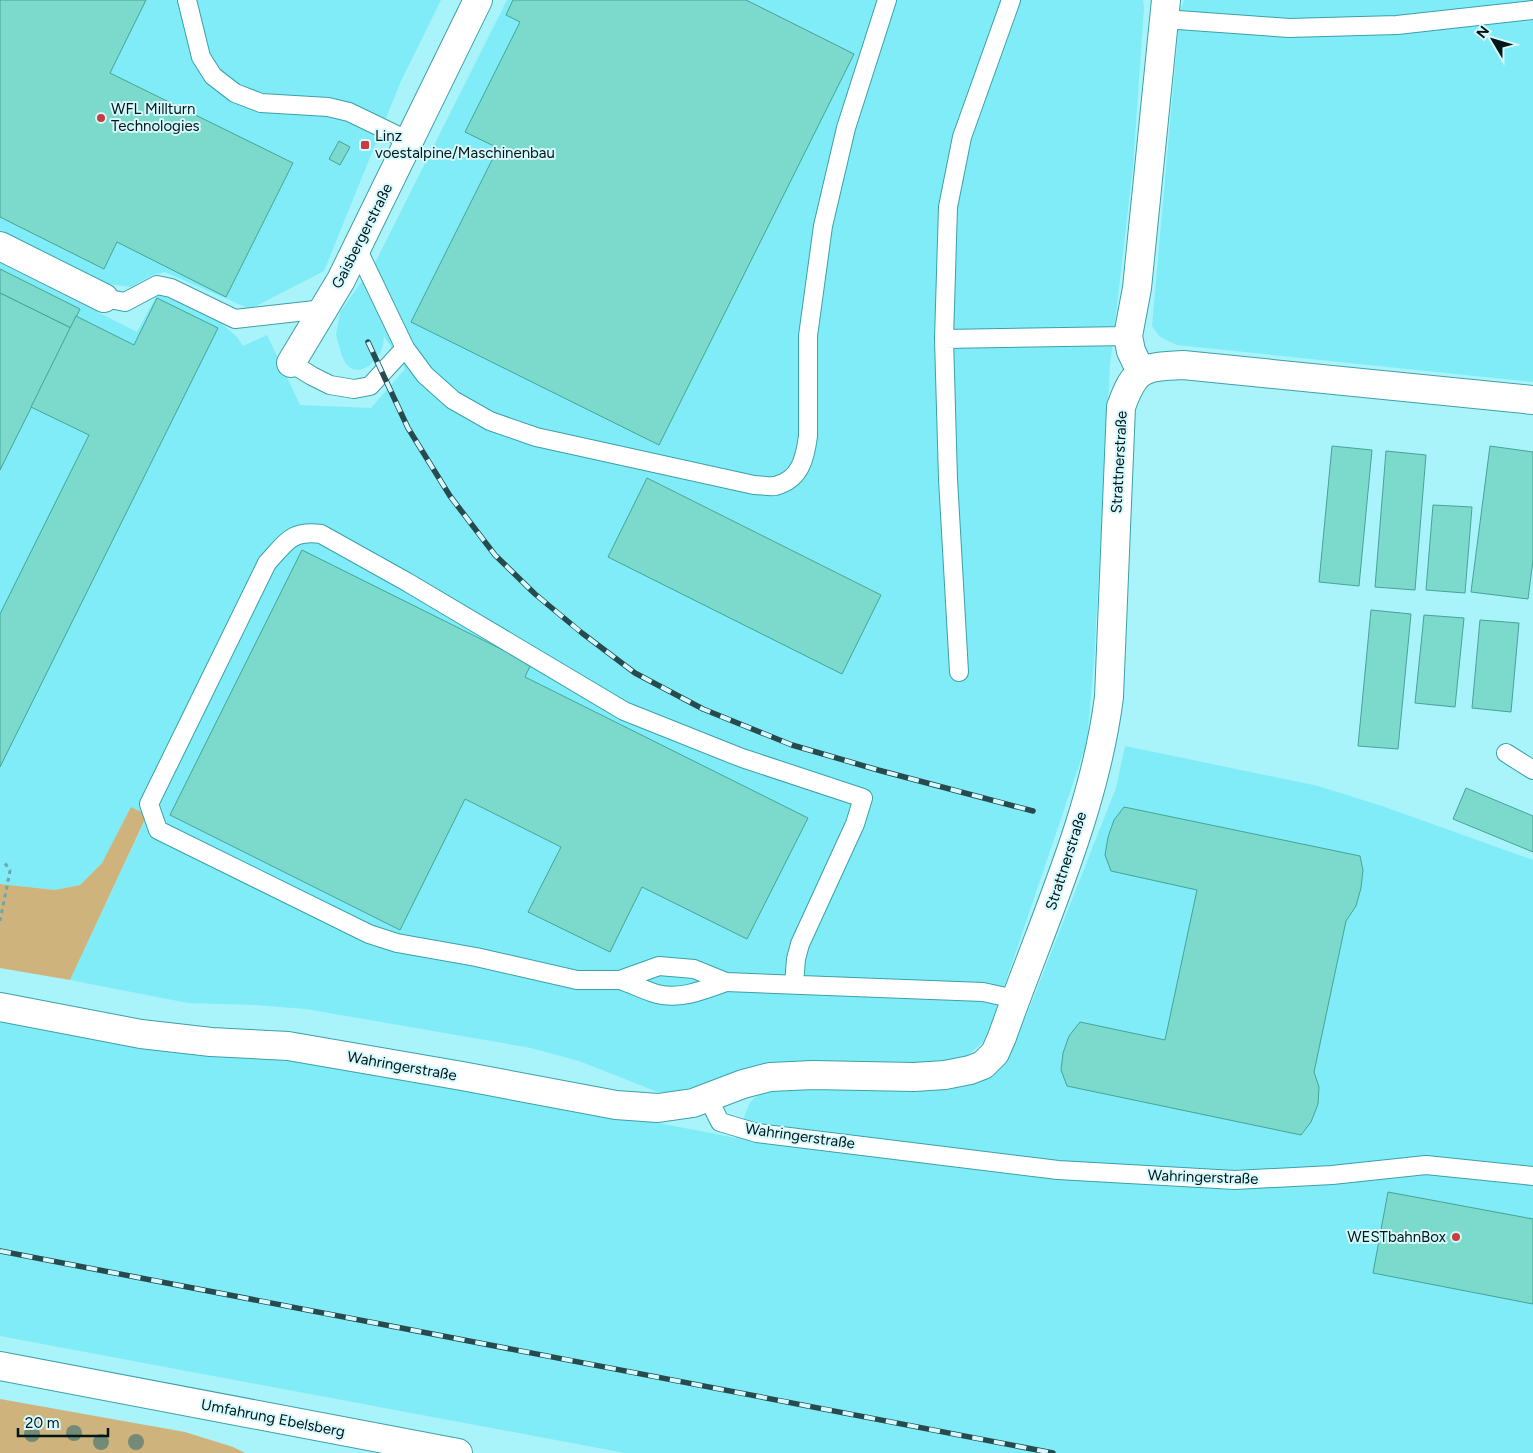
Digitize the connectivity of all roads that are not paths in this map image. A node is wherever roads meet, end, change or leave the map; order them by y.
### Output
1 (188, 0) edge
2 (478, 0) edge
3 (887, 0) edge
4 (1011, 0) edge
5 (1165, 9) edge
6 (1533, 10) edge
7 (409, 141) junction
8 (0, 246) edge
9 (357, 248) junction
10 (104, 298) joint
11 (324, 309) junction
12 (1128, 336) junction
13 (944, 339) junction
14 (405, 348) junction
15 (292, 363) joint
16 (1140, 372) junction
17 (1533, 400) edge
18 (959, 672) dead end
19 (1506, 754) dead end
20 (1533, 770) edge
21 (620, 980) junction
22 (726, 982) junction
23 (794, 984) junction
24 (1015, 999) junction
25 (0, 1008) edge
26 (708, 1098) junction
27 (1533, 1176) edge
28 (0, 1366) edge
29 (374, 1445) edge
30 (458, 1453) edge

1 - 7 lane
2 - 7 street, Gaisbergerstraße
3 - 14 lane
4 - 13 lane
5 - 6 lane
5 - 12 street
7 - 9 street, Gaisbergerstraße
8 - 10 street
9 - 11 street, Gaisbergerstraße
9 - 14 lane
10 - 11 lane
11 - 15 street
12 - 13 lane
12 - 16 street
13 - 18 lane
14 - 15 lane
16 - 17 street
16 - 24 street, Strattnerstraße
19 - 20 lane
21 - 22 lane
21 - 22 lane
21 - 23 lane
22 - 23 lane
23 - 24 lane
24 - 26 street, Strattnerstraße
25 - 26 street, Wahringerstraße
26 - 27 lane, Wahringerstraße
28 - 29 street, Umfahrung Ebelsberg
29 - 30 street, Umfahrung Ebelsberg

